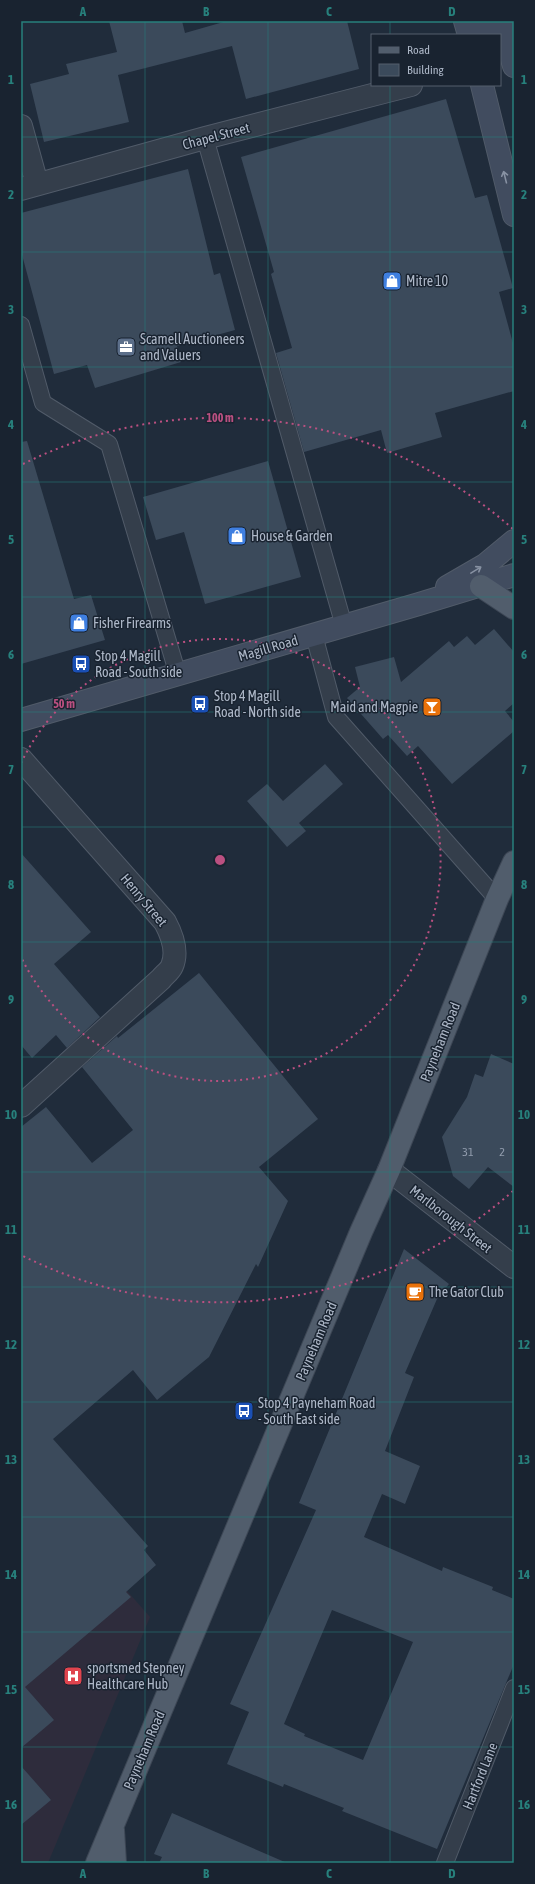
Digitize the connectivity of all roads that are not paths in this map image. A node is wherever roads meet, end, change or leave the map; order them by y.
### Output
1 (465, 21) edge
2 (483, 21) edge
3 (501, 21) edge
4 (469, 34) edge
5 (485, 34) edge
6 (514, 66) edge
7 (407, 86) edge
8 (482, 86) edge
9 (21, 126) edge
10 (205, 138) junction
11 (29, 187) edge
12 (514, 215) edge
13 (21, 325) edge
14 (514, 541) edge
15 (514, 575) edge
16 (481, 586) junction
17 (419, 604) junction
18 (514, 608) edge
19 (344, 626) junction
20 (314, 635) junction
21 (178, 675) junction
22 (21, 720) edge
23 (21, 759) edge
24 (514, 862) edge
25 (497, 899) junction
26 (21, 1106) edge
27 (389, 1170) junction
28 (514, 1267) edge
29 (514, 1688) edge
30 (112, 1827) junction
31 (97, 1863) edge
32 (115, 1863) edge
33 (445, 1863) edge

1 - 4 main road
2 - 5 main road
3 - 6 main road
7 - 10 street, Chapel Street
12 -> 8 main road
9 - 11 street
10 - 11 street, Chapel Street
10 - 19 lane
13 - 21 lane
17 -> 14 main road
15 - 16 main road, Magill Road
16 - 17 main road, Magill Road
16 - 18 main road
17 - 19 main road, Magill Road
19 - 20 main road, Magill Road
20 - 21 main road, Magill Road
20 - 25 lane
21 - 22 main road, Magill Road
23 - 26 street, Henry Street
24 - 25 main road, Payneham Road
25 - 27 main road, Payneham Road
27 - 28 street, Marlborough Street
27 - 30 main road, Payneham Road
29 - 33 lane, Hartford Lane
30 - 31 main road, Payneham Road
30 - 32 main road

